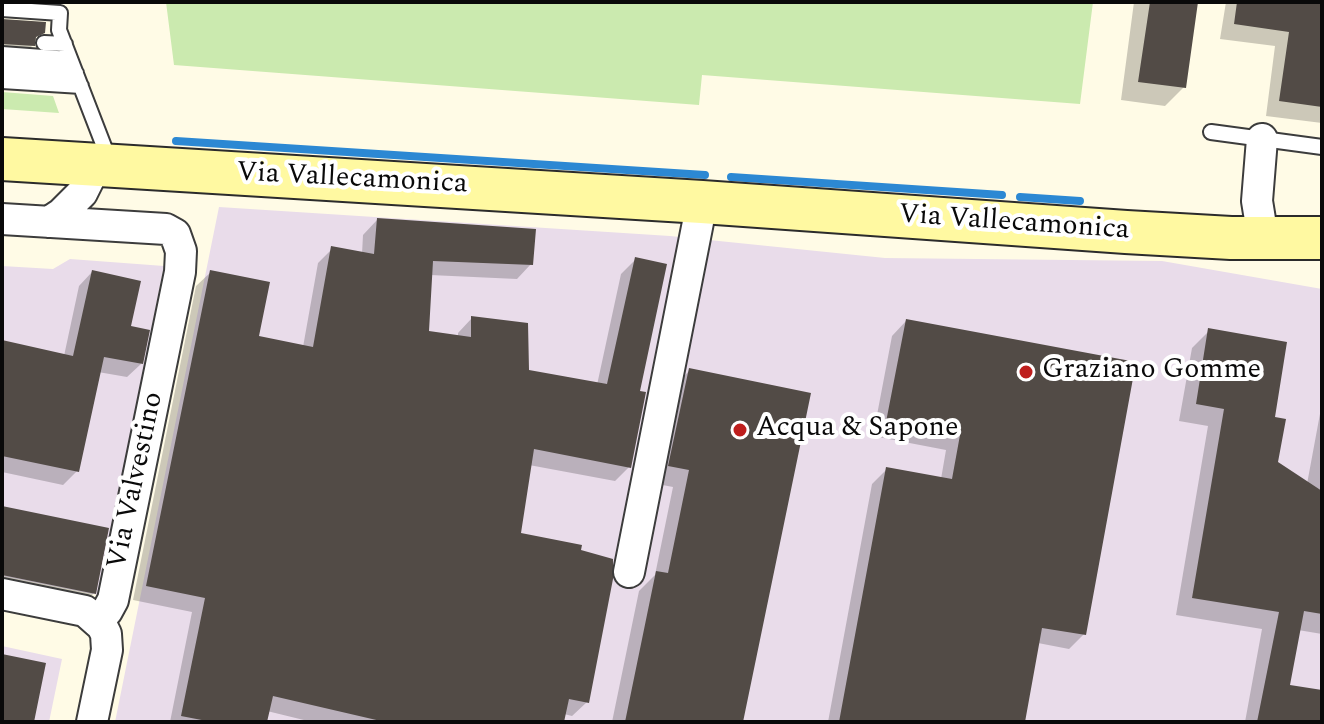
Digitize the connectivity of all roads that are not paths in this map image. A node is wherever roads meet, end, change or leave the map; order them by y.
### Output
1 (74, 2) edge
2 (2, 9) edge
3 (60, 13) junction
4 (63, 52) junction
5 (2, 54) edge
6 (2, 67) edge
7 (2, 81) edge
8 (1211, 132) dead end
9 (1262, 139) junction
10 (1322, 147) edge
11 (2, 159) edge
12 (104, 165) junction
13 (702, 202) junction
14 (2, 219) edge
15 (49, 222) junction
16 (1247, 238) junction
17 (1322, 238) edge
18 (1322, 252) edge
19 (629, 572) dead end
20 (2, 594) edge
21 (97, 620) junction
22 (92, 722) edge

1 - 3 lane
2 - 3 lane
3 - 4 lane
4 - 5 lane
4 - 6 lane
4 - 7 lane
4 - 12 lane
8 - 9 lane
9 - 10 lane
9 - 16 street
11 - 12 main road, Via Vallecamonica
12 - 13 main road, Via Vallecamonica
12 - 15 street
13 - 16 main road, Via Vallecamonica
13 - 19 street
14 - 15 street
15 - 21 street, Via Valvestino
16 - 17 main road, Via Vallecamonica
16 - 18 main road, Via Vallecamonica
20 - 21 street
21 - 22 street

